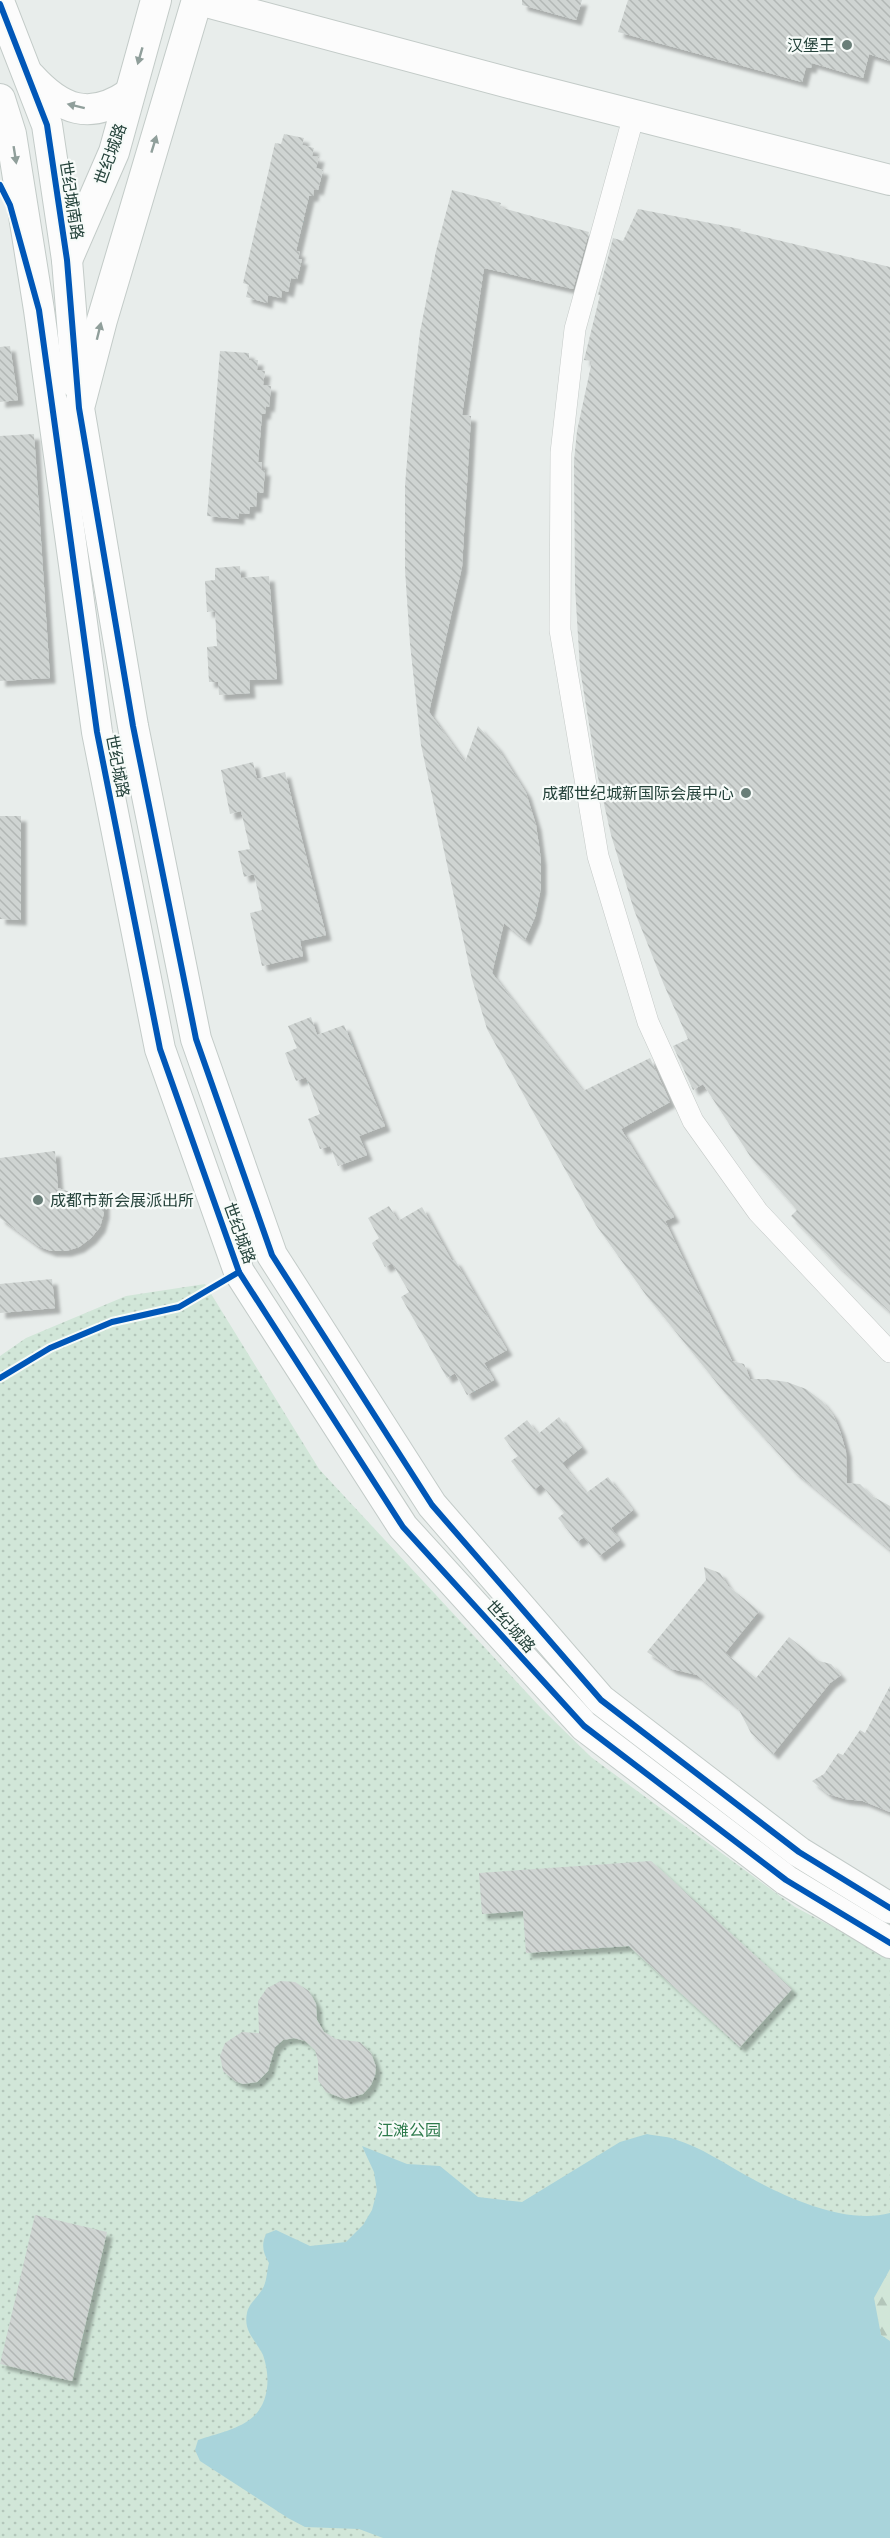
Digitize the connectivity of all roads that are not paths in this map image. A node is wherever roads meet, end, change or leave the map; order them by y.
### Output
1 (156, 0) edge
2 (198, 0) edge
3 (0, 4) edge
4 (26, 71) junction
5 (129, 94) junction
6 (0, 99) edge
7 (634, 115) junction
8 (890, 180) edge
9 (67, 260) junction
10 (39, 310) junction
11 (79, 408) junction
12 (890, 1352) edge
13 (890, 1908) edge
14 (890, 1943) edge

1 -> 5 main road, 世纪城路
2 - 7 main road
11 -> 2 main road, 世纪城路
3 - 4 main road, 世纪城南路
5 -> 4 main road
4 - 9 main road, 世纪城南路
5 - 9 main road, 世纪城路
6 -> 10 main road
7 - 8 main road
7 - 12 street
9 - 10 main road, 世纪城路
9 - 11 main road, 世纪城南路
10 - 14 main road, 世纪城路
11 - 13 main road, 世纪城路

